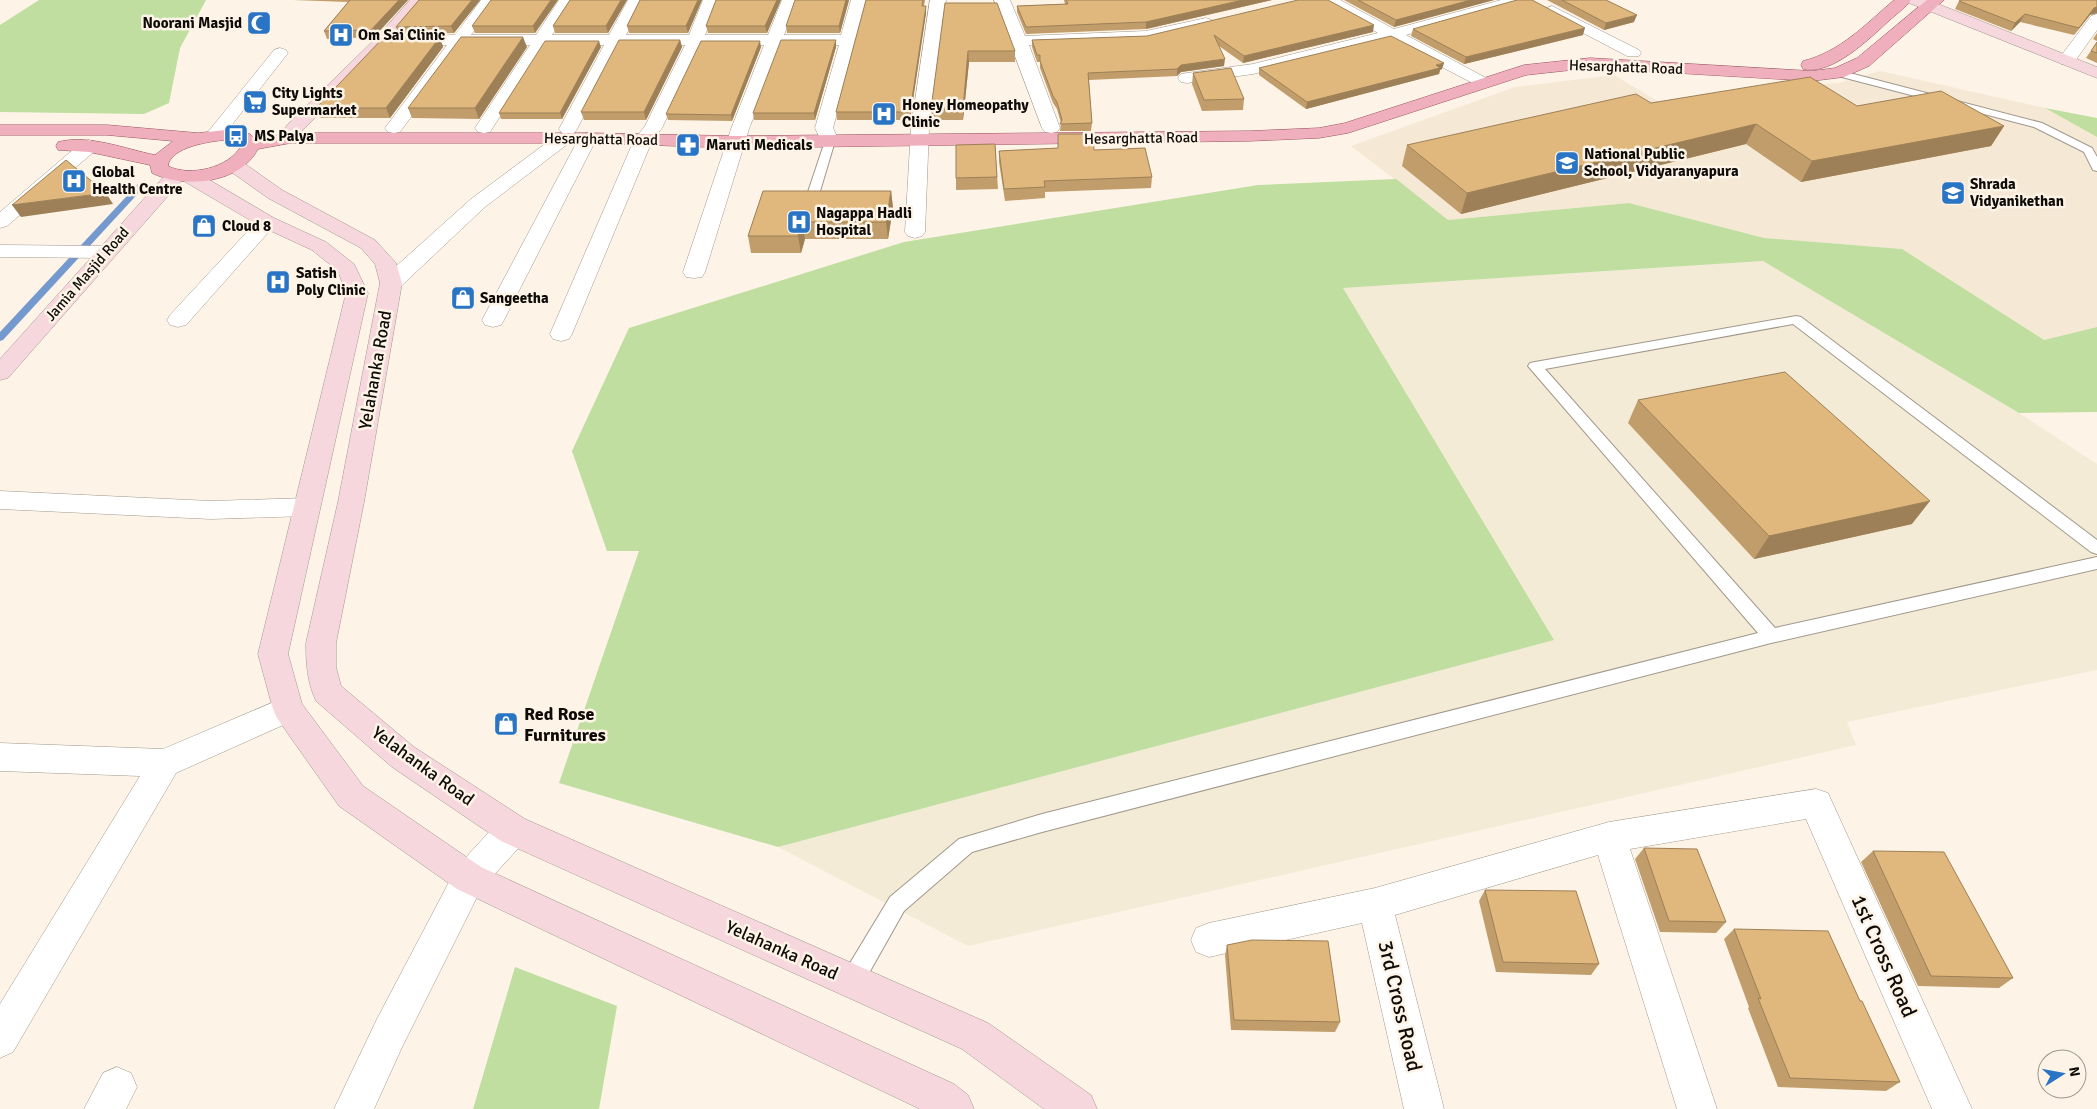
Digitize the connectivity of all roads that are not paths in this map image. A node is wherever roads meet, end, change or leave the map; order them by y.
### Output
1 (418, 0) edge
2 (489, 0) edge
3 (567, 0) edge
4 (636, 0) edge
5 (711, 0) edge
6 (790, 0) edge
7 (859, 0) edge
8 (938, 0) edge
9 (1002, 0) edge
10 (1329, 0) edge
11 (1519, 0) edge
12 (1903, 0) edge
13 (1927, 2) edge
14 (1539, 4) edge
15 (1223, 19) edge
16 (2097, 19) edge
17 (1393, 34) junction
18 (383, 40) junction
19 (458, 40) junction
20 (541, 40) junction
21 (615, 40) junction
22 (695, 40) junction
23 (775, 40) junction
24 (848, 40) junction
25 (1019, 41) junction
26 (1633, 53) junction
27 (280, 54) dead end
28 (2067, 60) junction
29 (1838, 72) junction
30 (2097, 72) edge
31 (1187, 78) dead end
32 (1474, 78) junction
33 (1925, 96) junction
34 (1908, 104) edge
35 (394, 128) junction
36 (484, 128) junction
37 (1050, 128) junction
38 (0, 130) edge
39 (290, 134) junction
40 (566, 134) junction
41 (648, 134) junction
42 (827, 134) junction
43 (920, 134) junction
44 (738, 135) junction
45 (207, 137) junction
46 (588, 138) junction
47 (0, 146) edge
48 (89, 146) junction
49 (243, 149) junction
50 (159, 162) junction
51 (2097, 168) edge
52 (182, 176) junction
53 (812, 198) edge
54 (0, 222) edge
55 (267, 222) junction
56 (915, 232) dead end
57 (0, 251) edge
58 (100, 252) junction
59 (694, 272) dead end
60 (391, 283) junction
61 (178, 320) dead end
62 (493, 320) dead end
63 (560, 334) dead end
64 (0, 373) edge
65 (0, 500) edge
66 (307, 507) junction
67 (2097, 548) edge
68 (2097, 563) edge
69 (1771, 636) junction
70 (288, 709) junction
71 (0, 757) edge
72 (166, 763) junction
73 (513, 830) junction
74 (1609, 838) junction
75 (468, 878) junction
76 (1375, 904) junction
77 (1209, 940) dead end
78 (852, 981) junction
79 (5, 1022) edge
80 (354, 1109) edge
81 (954, 1109) edge
82 (1077, 1109) edge
83 (1424, 1109) edge
84 (1697, 1109) edge
85 (1952, 1109) edge

1 - 18 main road
2 - 19 street
3 - 20 street
4 - 21 street
5 - 22 street
6 - 23 street
7 - 24 street
8 - 43 street
9 - 25 street
10 - 17 street
11 - 17 street
12 - 26 main road, Hesarghatta Road
13 - 28 main road
13 - 29 main road, Hesarghatta Road
14 - 26 street
15 - 25 street
16 - 28 street
17 - 31 street
17 - 32 street
18 - 19 street
18 - 39 main road
19 - 20 street
19 - 35 street
20 - 21 street
20 - 36 street
21 - 22 street
21 - 40 street
22 - 23 street
22 - 41 street
23 - 24 street
23 - 44 street
24 - 42 street
25 - 37 street
26 - 32 main road, Hesarghatta Road
27 - 45 street
28 - 30 main road
29 - 32 main road, Hesarghatta Road
29 - 33 lane
32 - 37 main road, Hesarghatta Road
32 - 43 main road, Hesarghatta Road
33 - 34 lane
33 - 51 lane
35 - 36 main road, Hesarghatta Road
35 - 39 main road, Hesarghatta Road
36 - 40 main road, Hesarghatta Road
37 - 43 main road, Hesarghatta Road
38 - 45 main road
39 - 40 main road, Hesarghatta Road
39 - 49 main road, Hesarghatta Road
40 - 41 main road, Hesarghatta Road
40 - 46 main road, Hesarghatta Road
40 - 60 street
41 - 44 main road, Hesarghatta Road
41 - 46 main road, Hesarghatta Road
41 - 63 street
42 - 43 main road, Hesarghatta Road
42 - 44 main road, Hesarghatta Road
42 - 53 lane
43 - 56 street
44 - 59 street
45 - 49 main road
45 - 50 main road
46 - 62 street
47 - 48 main road
48 - 50 main road
48 - 54 street
49 - 52 main road
49 - 60 main road
50 - 52 main road
52 - 55 main road, Yelahanka Road
52 - 58 main road, Jamia Masjid Road
55 - 61 street
55 - 66 main road, Yelahanka Road
57 - 58 street
58 - 64 main road, Jamia Masjid Road
60 - 73 main road, Yelahanka Road
65 - 66 street
66 - 70 main road, Yelahanka Road
67 - 69 lane
68 - 69 lane
69 - 78 lane
70 - 72 street
70 - 75 main road, Yelahanka Road
71 - 72 street
72 - 79 street
73 - 75 street
73 - 78 main road, Yelahanka Road
74 - 76 street
74 - 84 street
74 - 85 street, 1st Cross Road
75 - 80 street
75 - 81 main road, Yelahanka Road
76 - 77 street
76 - 83 street, 3rd Cross Road
78 - 82 main road, Yelahanka Road

